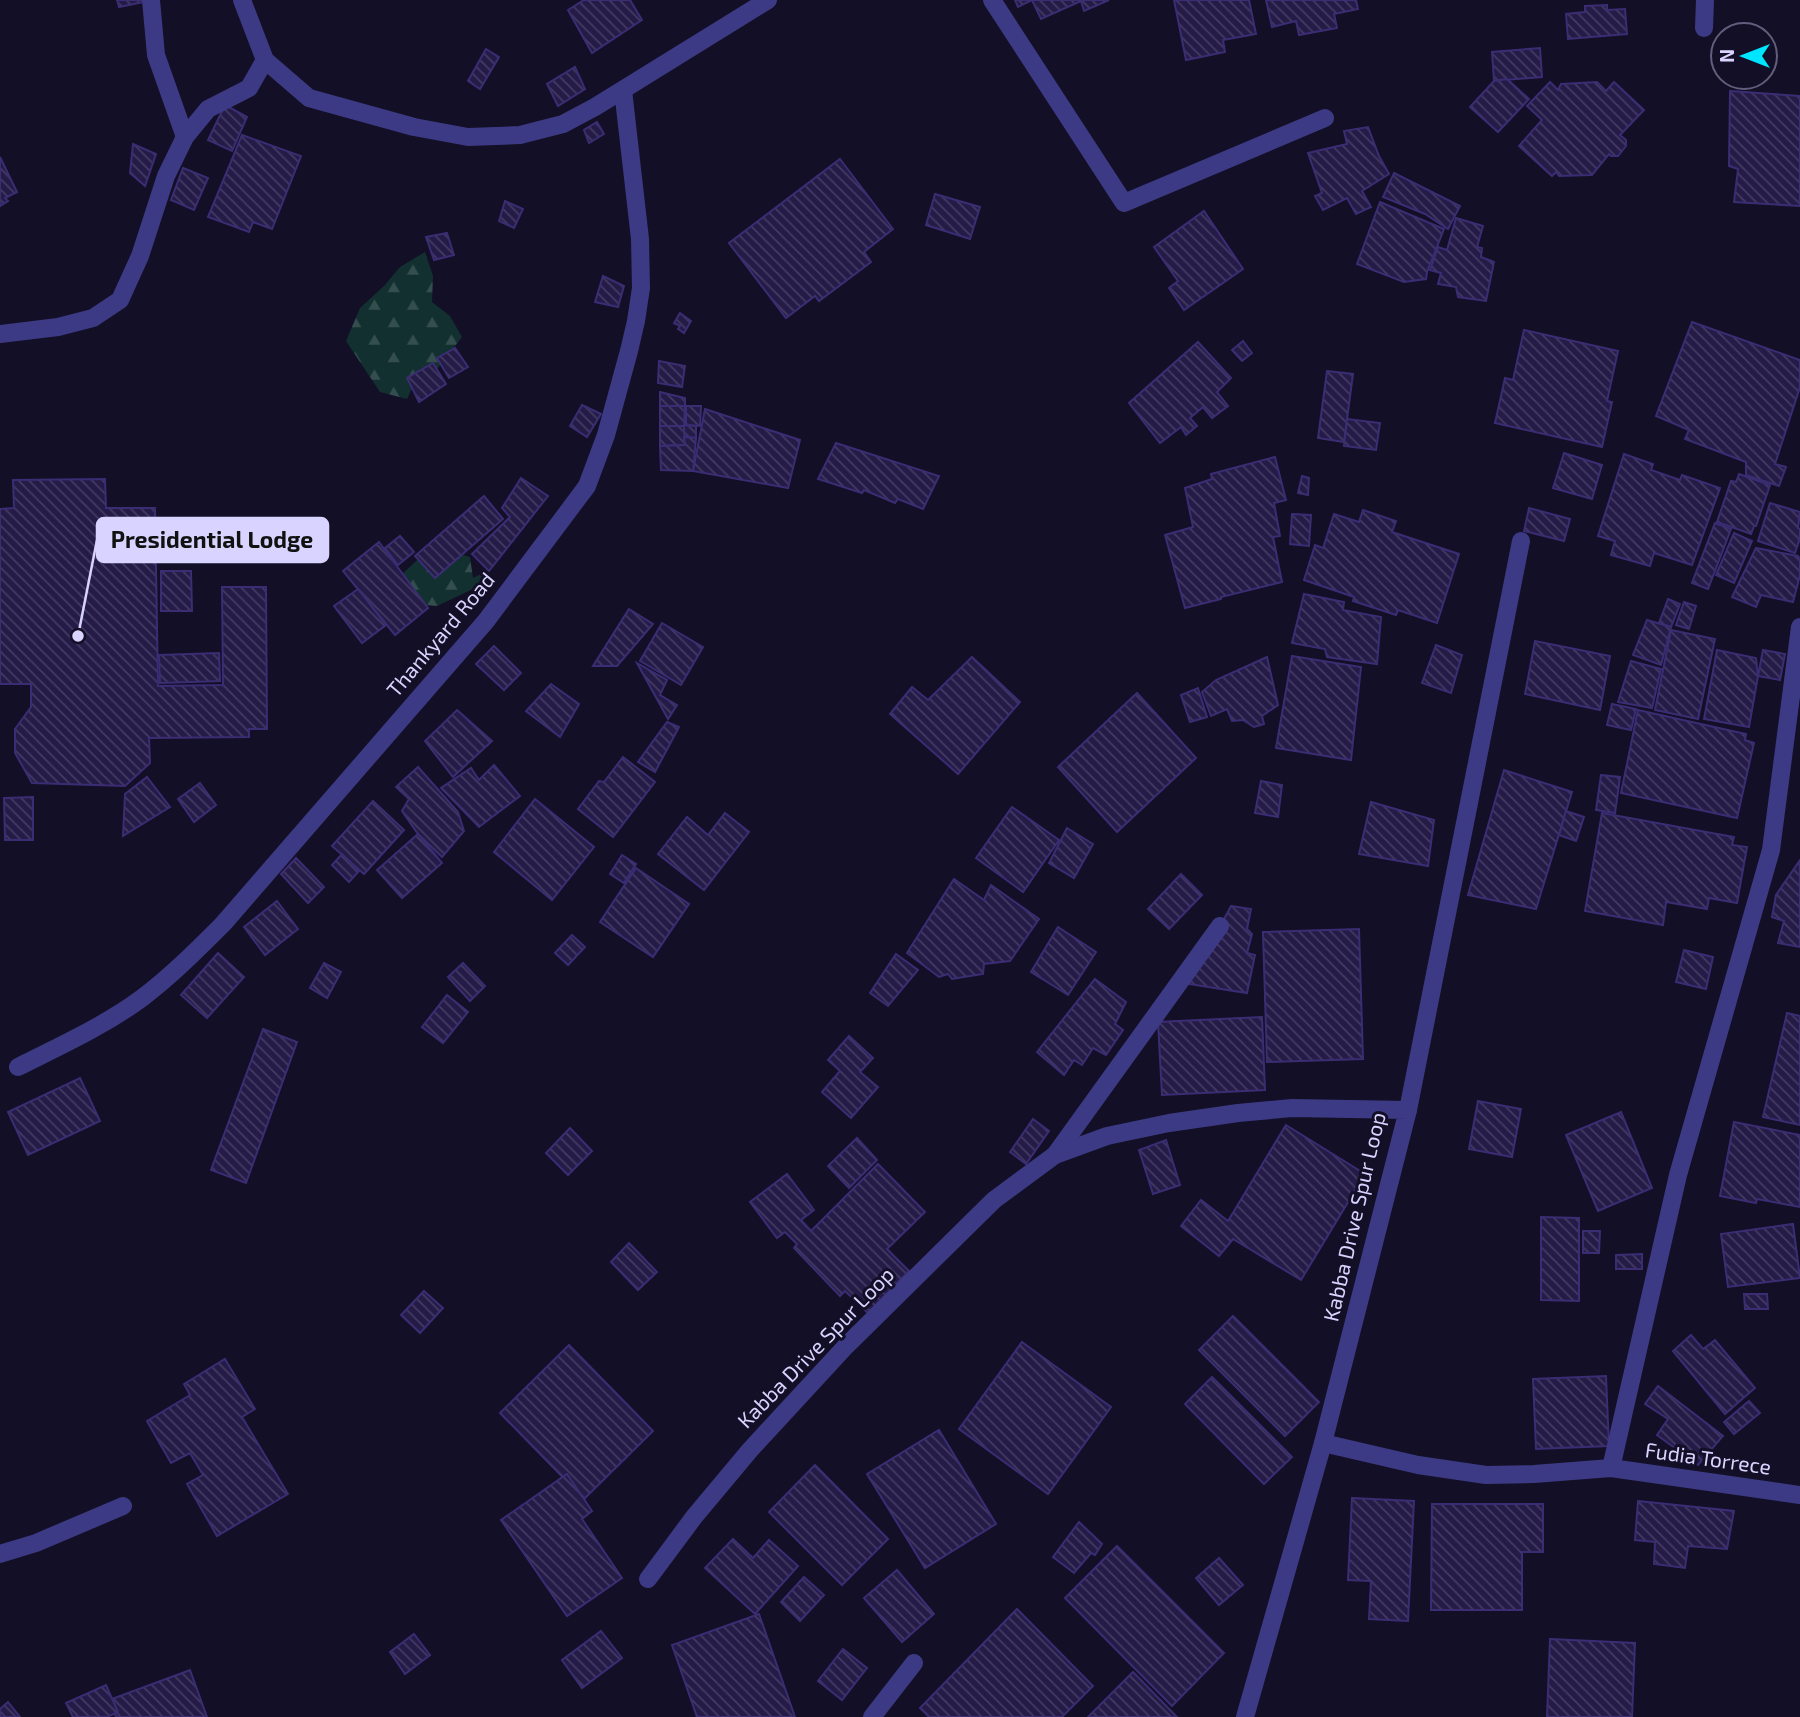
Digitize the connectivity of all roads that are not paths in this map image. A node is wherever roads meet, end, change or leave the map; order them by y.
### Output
1 (151, 0) edge
2 (242, 0) edge
3 (768, 0) edge
4 (992, 0) edge
5 (1705, 0) edge
6 (1704, 27) dead end
7 (265, 60) junction
8 (623, 90) junction
9 (1325, 118) dead end
10 (185, 137) junction
11 (0, 334) edge
12 (1521, 541) dead end
13 (1800, 627) edge
14 (1220, 926) dead end
15 (18, 1067) dead end
16 (1408, 1110) junction
17 (1055, 1156) junction
18 (1323, 1443) junction
19 (1611, 1468) junction
20 (1800, 1495) edge
21 (123, 1506) dead end
22 (0, 1554) edge
23 (648, 1579) dead end
24 (915, 1663) dead end
25 (872, 1717) edge
26 (1245, 1717) edge

1 - 10 street
2 - 7 street
3 - 8 street
4 - 9 street
5 - 6 street
7 - 8 street
7 - 10 street
8 - 15 street, Thankyard Road
10 - 11 street
12 - 16 street
13 - 19 street
14 - 17 street
16 - 17 street, Kabba Drive Spur Loop
16 - 18 street, Kabba Drive Spur Loop
17 - 23 street, Kabba Drive Spur Loop
18 - 19 street, Fudia Torrece
18 - 26 street, Kabba Drive Spur Loop
19 - 20 street, Fudia Torrece
21 - 22 street
24 - 25 street

